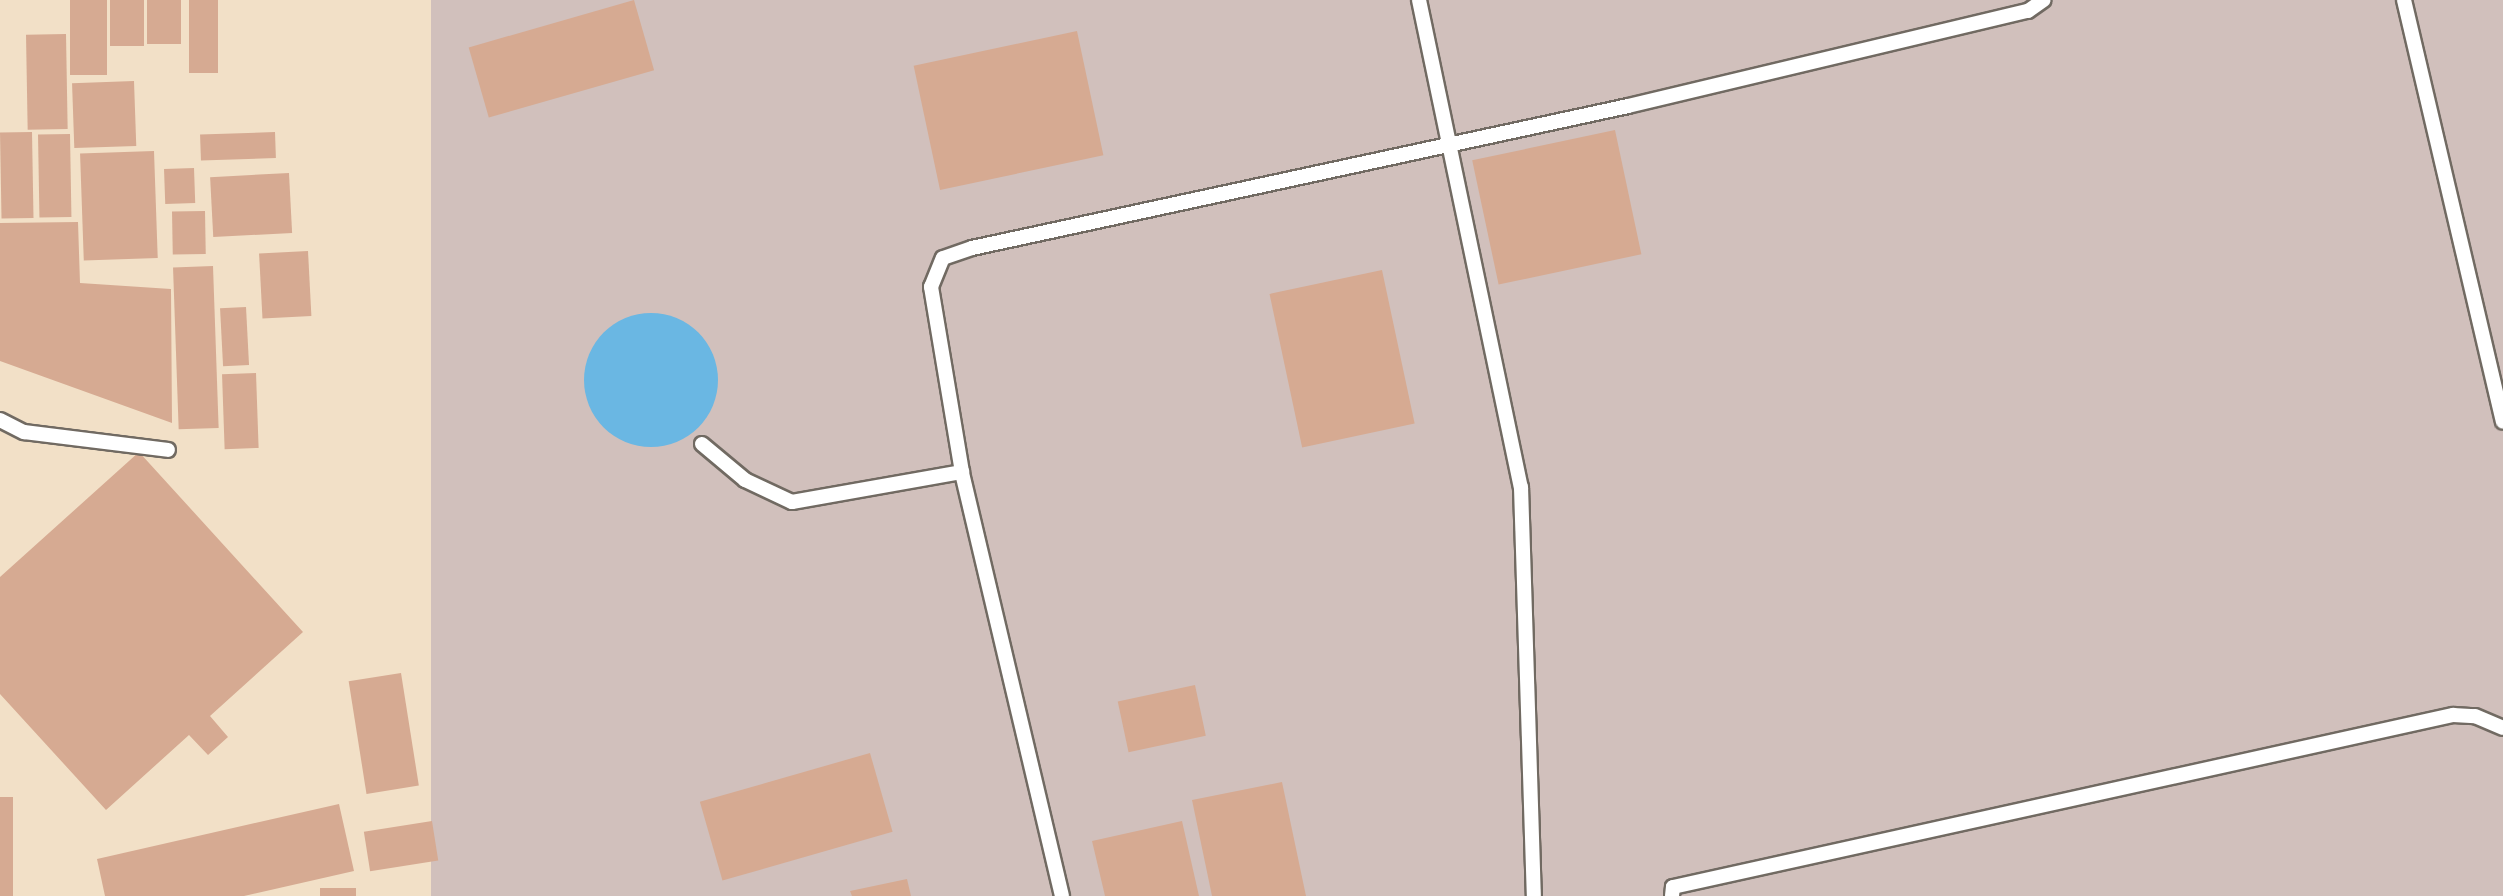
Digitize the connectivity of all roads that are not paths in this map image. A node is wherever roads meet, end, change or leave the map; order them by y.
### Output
1 (1419, 0) edge
2 (2044, 0) edge
3 (2404, 0) edge
4 (1451, 146) junction
5 (0, 420) edge
6 (2503, 422) edge
7 (702, 444) dead end
8 (168, 450) dead end
9 (962, 472) junction
10 (2503, 728) edge
11 (1062, 896) edge
12 (1534, 896) edge
13 (1672, 896) edge

1 - 4 lane
2 - 4 lane
3 - 6 lane
4 - 9 lane
4 - 12 lane
5 - 8 lane
7 - 9 lane
9 - 11 lane
10 - 13 lane

